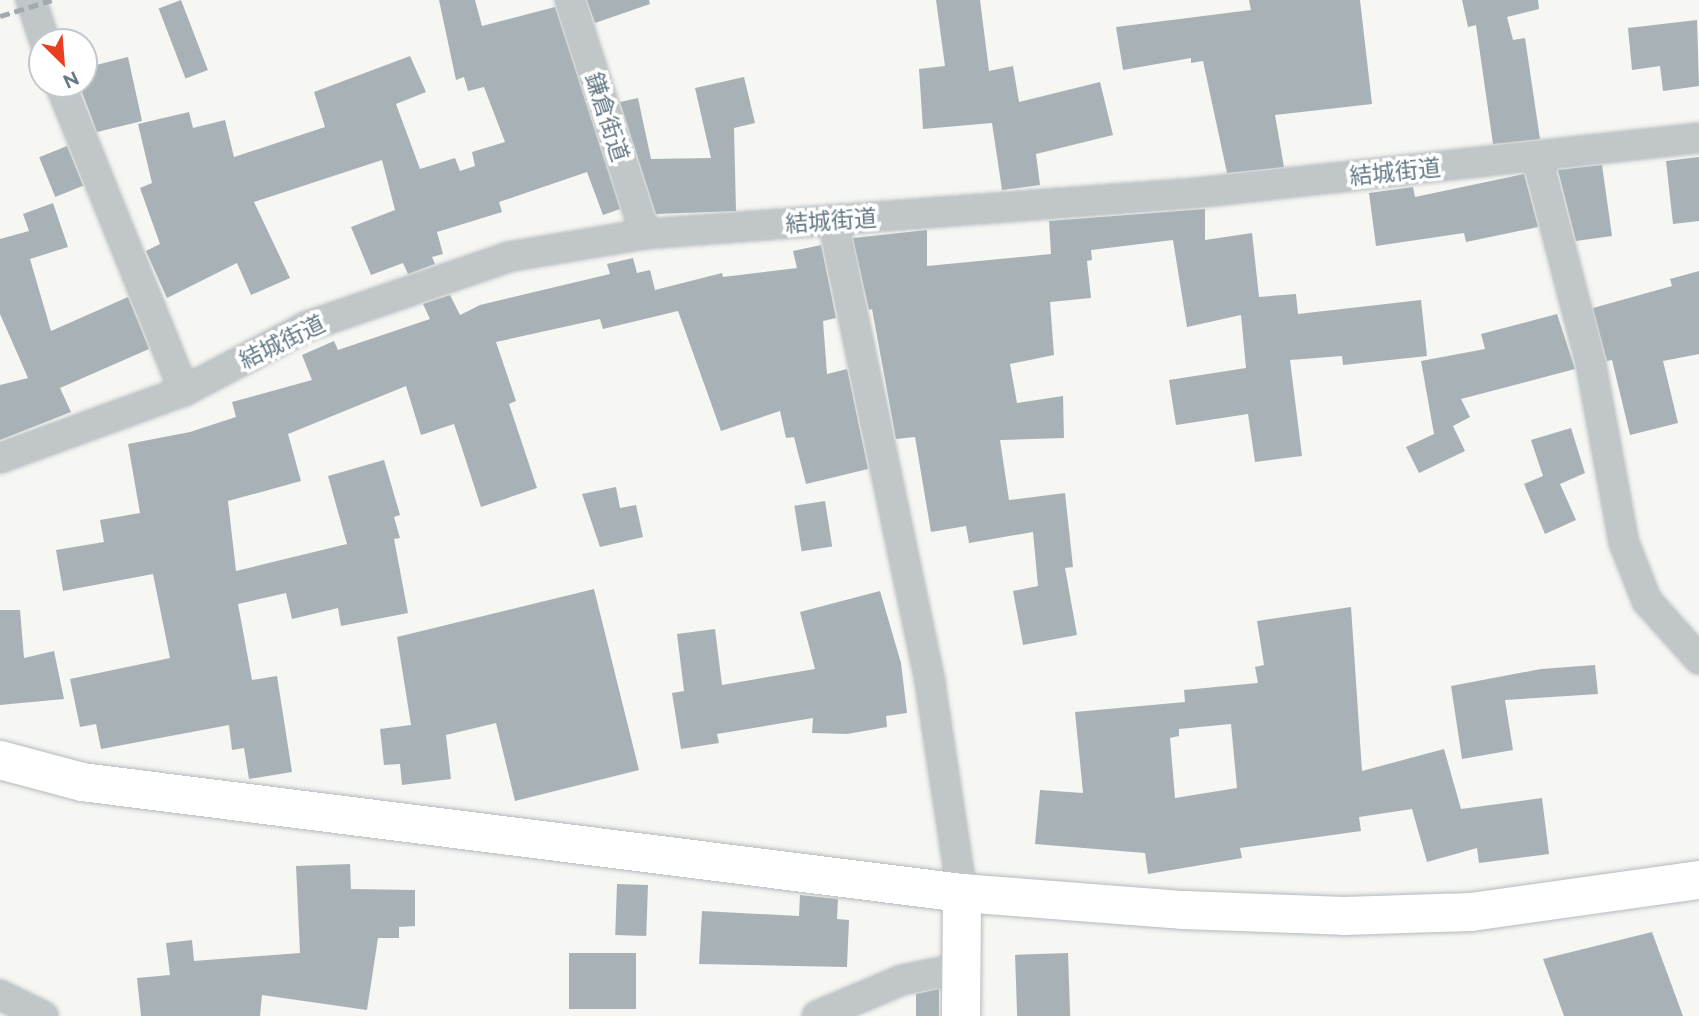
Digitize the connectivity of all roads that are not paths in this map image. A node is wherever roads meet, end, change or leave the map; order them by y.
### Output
1 (31, 0) edge
2 (570, 0) edge
3 (40, 28) edge
4 (66, 98) edge
5 (1699, 138) edge
6 (1537, 157) junction
7 (833, 221) junction
8 (645, 234) junction
9 (184, 391) junction
10 (0, 458) edge
11 (1699, 659) edge
12 (0, 760) edge
13 (1699, 880) edge
14 (962, 893) junction
15 (961, 968) junction
16 (0, 995) edge
17 (43, 1016) edge
18 (817, 1016) edge
19 (961, 1016) edge

1 - 3 street
2 - 8 street, 鎌倉街道
4 - 9 street
5 - 6 street, 結城街道
6 - 7 street, 結城街道
6 - 11 street
7 - 8 street, 結城街道
7 - 14 street
8 - 9 street, 結城街道
9 - 10 street, 結城街道
12 - 14 street
13 - 14 street
14 - 15 street
15 - 18 street
15 - 19 street
16 - 17 street

